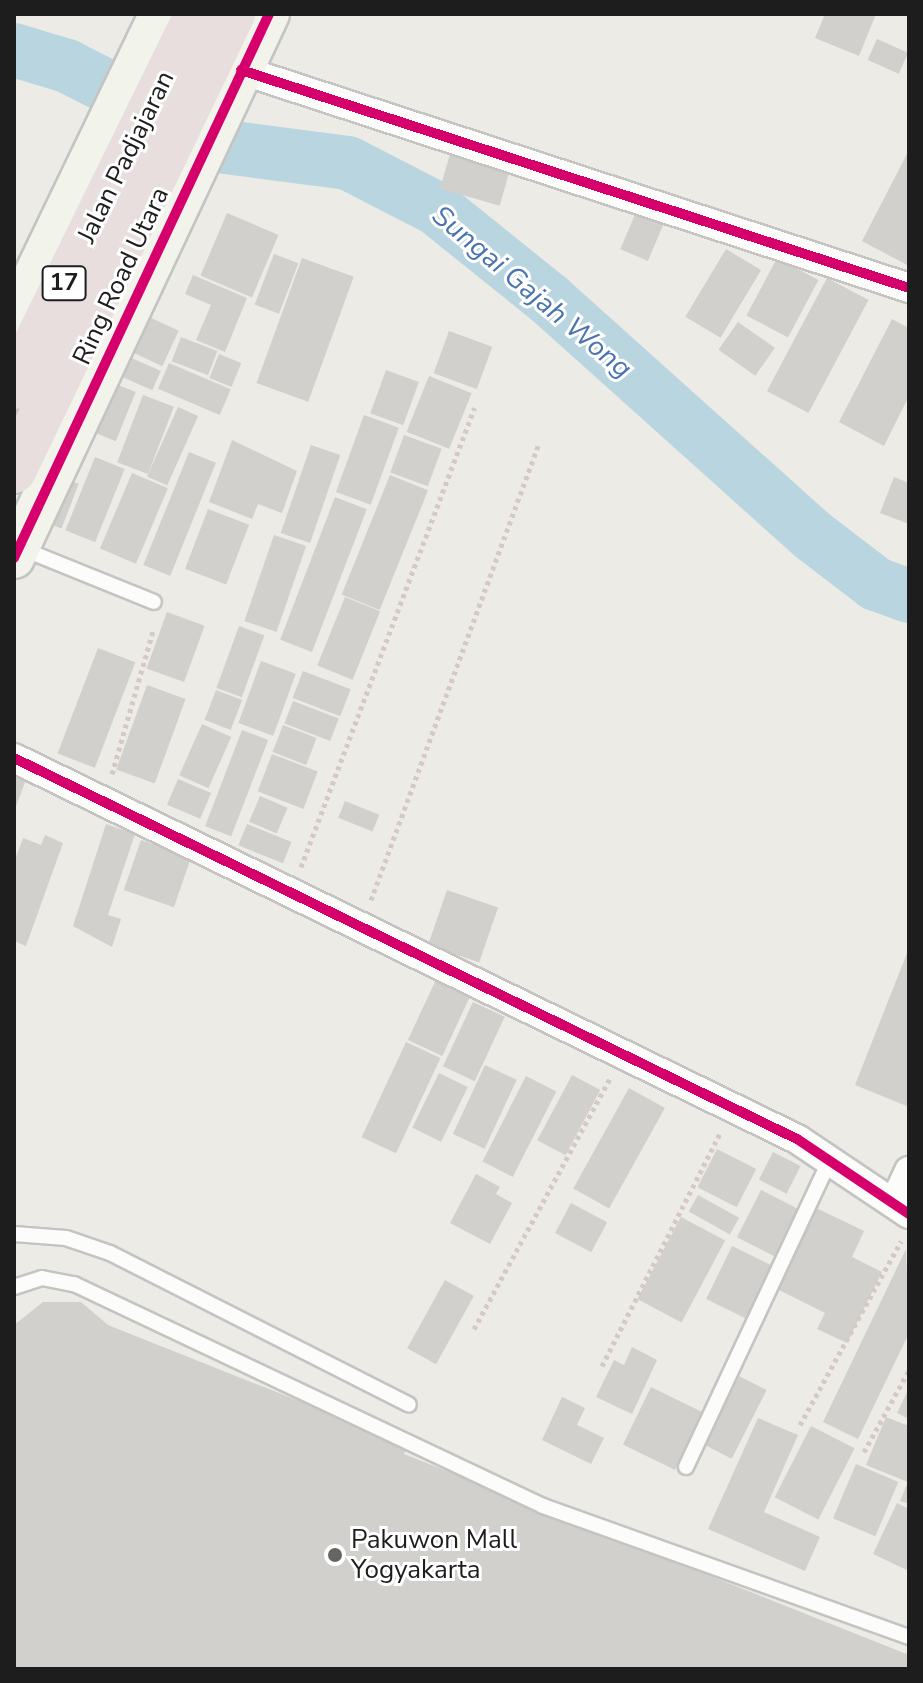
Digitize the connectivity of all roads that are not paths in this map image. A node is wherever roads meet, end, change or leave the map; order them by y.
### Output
1 (269, 14) edge
2 (205, 31) edge
3 (133, 184) junction
4 (909, 288) edge
5 (14, 317) edge
6 (14, 387) edge
7 (14, 471) edge
8 (16, 553) edge
9 (154, 602) dead end
10 (14, 758) edge
11 (831, 1158) junction
12 (909, 1171) edge
13 (903, 1206) edge
14 (14, 1234) edge
15 (14, 1287) edge
16 (409, 1405) dead end
17 (686, 1467) dead end
18 (909, 1637) edge

1 - 2 street, Ring Road Utara
2 - 3 highway, Jalan Padjajaran / 17
2 - 3 street, Ring Road Utara
2 - 4 street
3 - 5 street, Ring Road Utara
3 - 6 highway, Jalan Padjajaran / 17
3 - 7 highway, Jalan Padjajaran / 17
3 - 8 street, Ring Road Utara
8 - 9 lane
10 - 11 street
11 - 13 street
11 - 17 lane
12 - 13 street
14 - 16 lane
15 - 18 lane

